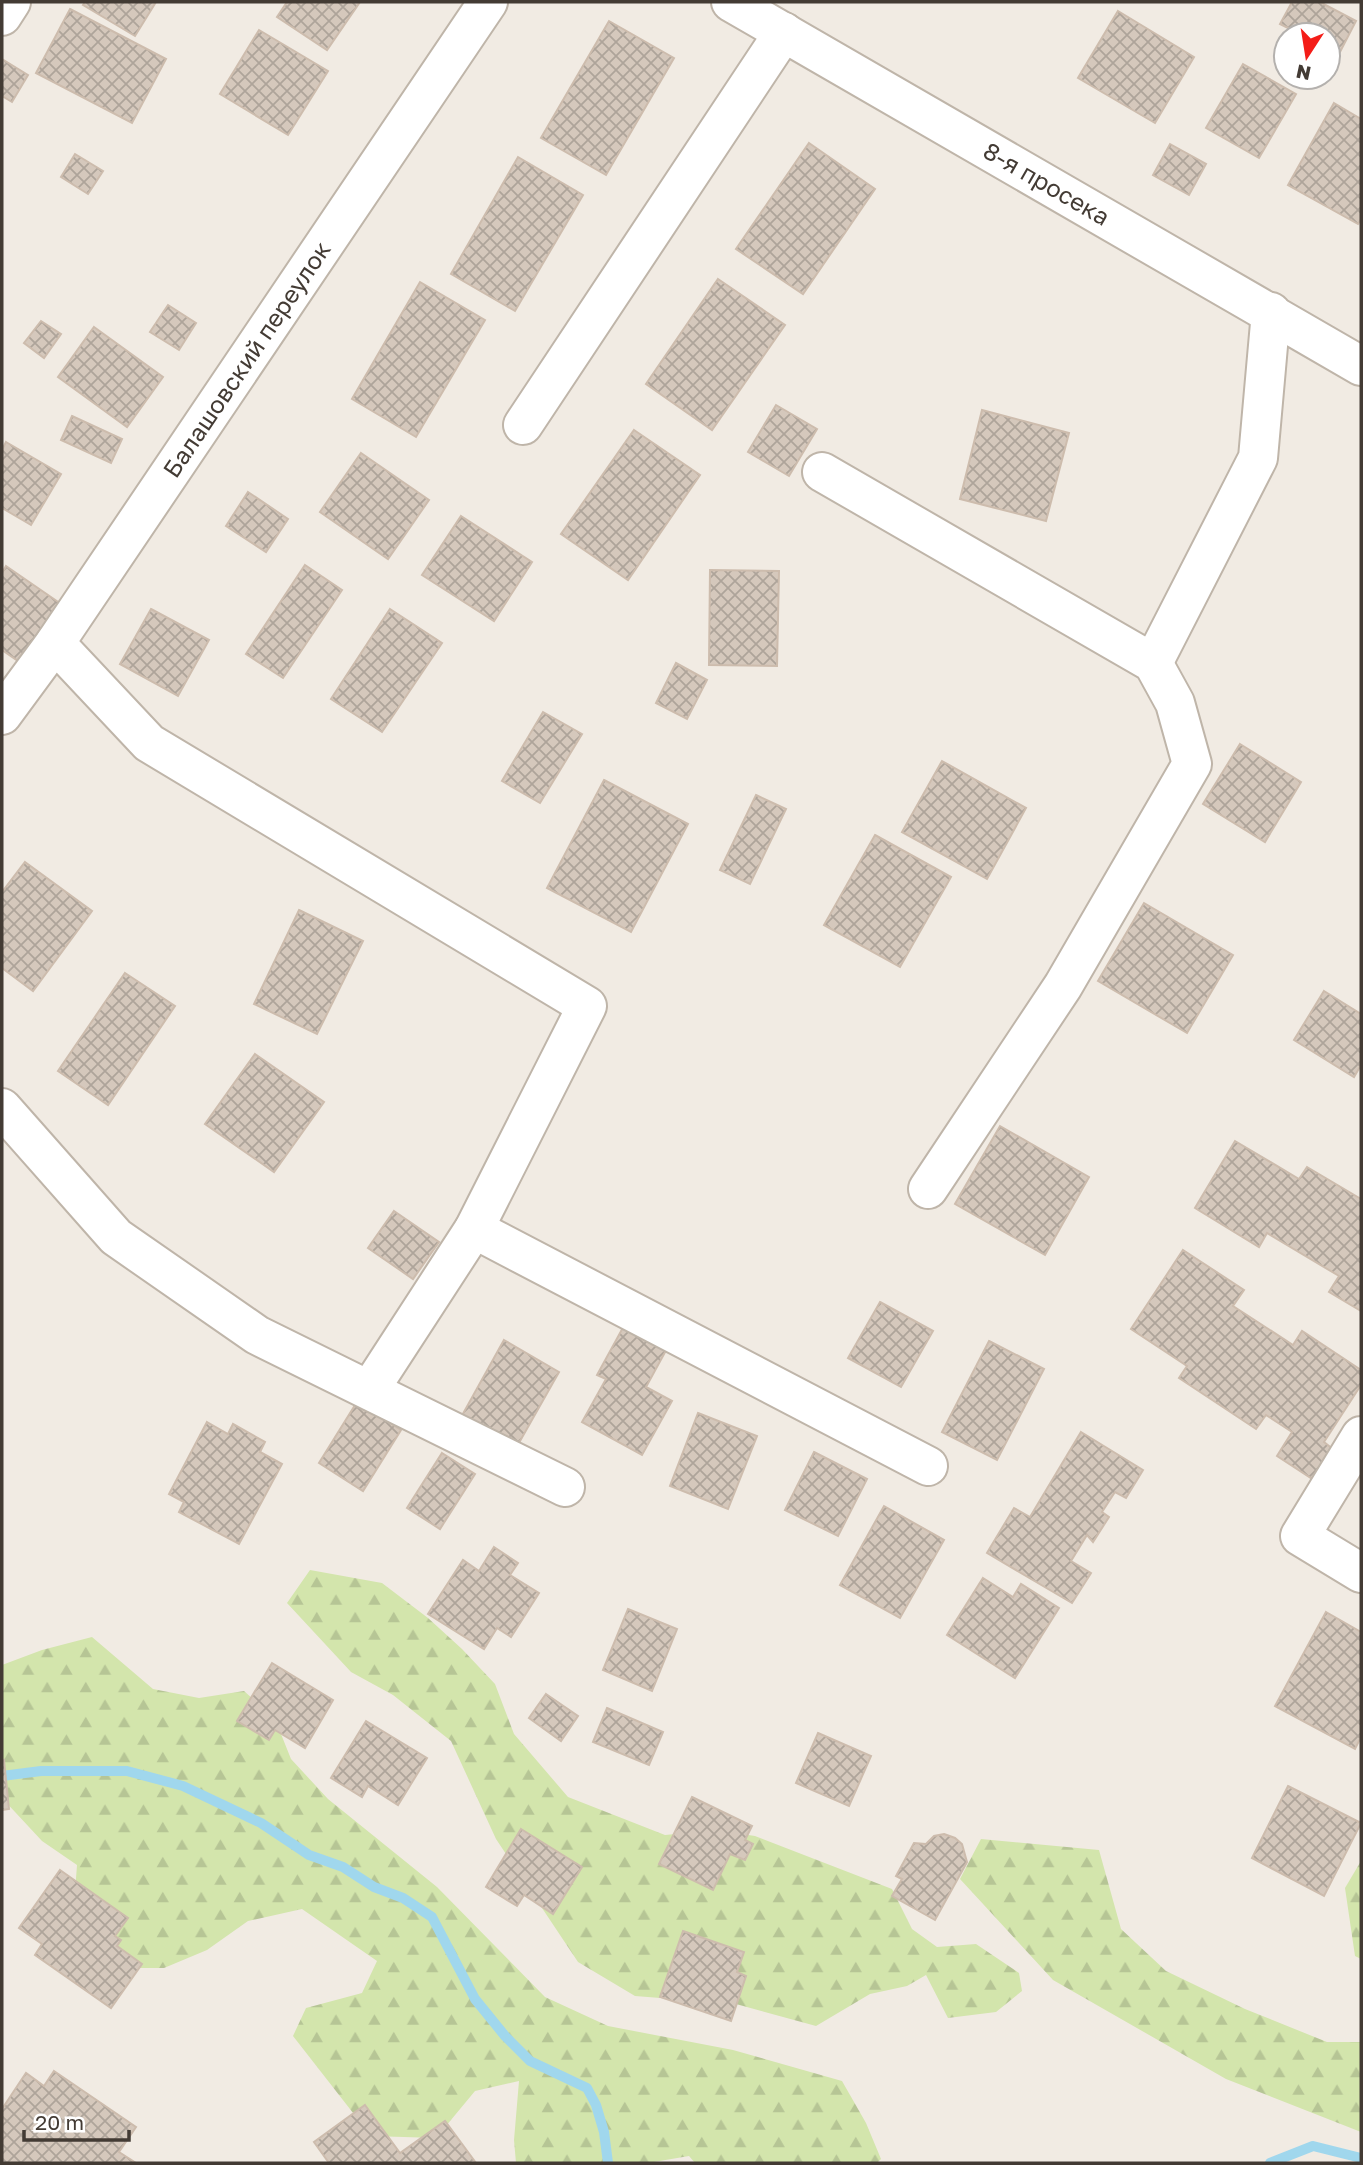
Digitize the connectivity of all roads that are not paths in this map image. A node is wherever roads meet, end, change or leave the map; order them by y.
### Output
1 (11, 2) edge
2 (488, 2) edge
3 (731, 2) edge
4 (2, 16) edge
5 (784, 32) junction
6 (1272, 312) junction
7 (1361, 366) edge
8 (523, 425) dead end
9 (822, 472) dead end
10 (55, 643) junction
11 (1153, 663) junction
12 (2, 715) edge
13 (2, 1108) edge
14 (928, 1189) dead end
15 (474, 1229) junction
16 (370, 1389) junction
17 (1361, 1436) edge
18 (928, 1466) dead end
19 (565, 1487) dead end
20 (1361, 1573) edge

1 - 4 street
2 - 10 street, Балашовский переулок
3 - 5 street, 8-я просека
5 - 6 street, 8-я просека
5 - 8 street
6 - 7 street, 8-я просека
6 - 11 street
9 - 11 street
10 - 12 street, Балашовский переулок
10 - 15 street
11 - 14 street
13 - 16 street
15 - 16 street
15 - 18 street
16 - 19 street
17 - 20 street

